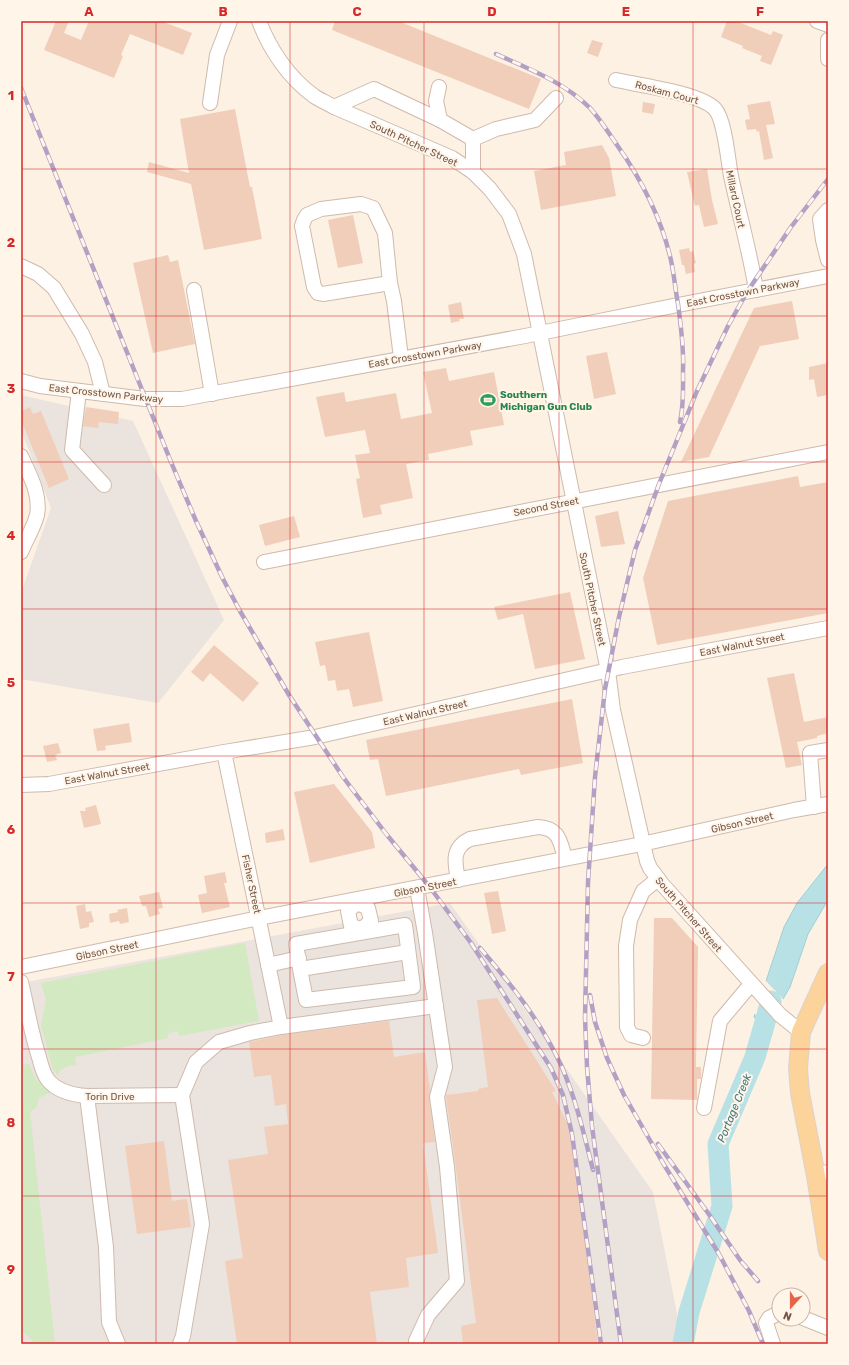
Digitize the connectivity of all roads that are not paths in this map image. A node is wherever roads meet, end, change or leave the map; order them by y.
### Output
1 (230, 21) edge
2 (260, 21) edge
3 (817, 21) edge
4 (828, 25) edge
5 (828, 40) edge
6 (828, 59) edge
7 (616, 80) dead end
8 (439, 87) dead end
9 (556, 98) dead end
10 (210, 103) dead end
11 (334, 107) junction
12 (715, 109) joint
13 (440, 120) junction
14 (473, 139) junction
15 (473, 172) junction
16 (828, 210) edge
17 (828, 260) edge
18 (21, 266) edge
19 (828, 276) edge
20 (390, 284) junction
21 (194, 290) dead end
22 (756, 290) junction
23 (540, 333) junction
24 (400, 358) junction
25 (21, 381) edge
26 (79, 391) junction
27 (103, 394) junction
28 (212, 394) junction
29 (828, 452) edge
30 (21, 456) edge
31 (104, 485) dead end
32 (574, 501) junction
33 (21, 552) edge
34 (264, 562) dead end
35 (828, 628) edge
36 (608, 671) junction
37 (828, 750) edge
38 (224, 752) junction
39 (21, 785) edge
40 (828, 804) edge
41 (814, 807) junction
42 (642, 844) junction
43 (565, 858) junction
44 (658, 879) junction
45 (458, 880) junction
46 (417, 888) junction
47 (357, 902) junction
48 (259, 918) junction
49 (362, 931) junction
50 (408, 952) junction
51 (299, 963) junction
52 (268, 965) junction
53 (21, 967) edge
54 (828, 972) edge
55 (21, 982) edge
56 (756, 989) junction
57 (436, 1006) junction
58 (280, 1022) junction
59 (801, 1032) junction
60 (643, 1038) dead end
61 (182, 1095) junction
62 (87, 1096) junction
63 (704, 1108) dead end
64 (822, 1174) edge
65 (828, 1251) edge
66 (771, 1317) edge
67 (811, 1321) edge
68 (828, 1328) edge
69 (118, 1344) edge
70 (180, 1344) edge
71 (416, 1344) edge
72 (773, 1344) edge

1 - 10 street
2 - 11 street, South Pitcher Street
3 - 4 street
5 - 6 street
7 - 12 street, Roskam Court
8 - 13 street
9 - 14 street
11 - 13 street
11 - 15 street, South Pitcher Street
12 - 22 street, Millard Court
13 - 14 street
14 - 15 street
15 - 23 street, South Pitcher Street
16 - 17 street
18 - 27 street
19 - 22 street, East Crosstown Parkway
20 - 20 street
20 - 24 street
21 - 28 street
22 - 23 street, East Crosstown Parkway
23 - 24 street, East Crosstown Parkway
23 - 32 street, South Pitcher Street
24 - 28 street, East Crosstown Parkway
25 - 26 street, East Crosstown Parkway
26 - 27 street, East Crosstown Parkway
26 - 31 street
27 - 28 street, East Crosstown Parkway
29 - 32 street, Second Street
30 - 33 street
32 - 34 street, Second Street
32 - 36 street, South Pitcher Street
35 - 36 street, East Walnut Street
36 - 38 street, East Walnut Street
36 - 42 street, South Pitcher Street
37 - 41 street
38 - 39 street, East Walnut Street
38 - 48 street, Fisher Street
40 - 41 street, Gibson Street
41 - 42 street, Gibson Street
42 - 43 street, Gibson Street
42 - 44 street, South Pitcher Street
43 - 45 street, Gibson Street
43 - 45 street
44 - 56 street, South Pitcher Street
44 - 60 street
45 - 46 street, Gibson Street
46 - 47 street, Gibson Street
46 - 57 street
47 - 48 street, Gibson Street
47 - 49 street
48 - 52 street, Fisher Street
48 - 53 street, Gibson Street
49 - 50 street
49 - 51 street
50 - 51 street
50 - 51 street
51 - 52 street
52 - 58 street, Fisher Street
54 - 59 main road
55 - 62 street, Torin Drive
56 - 59 street, South Pitcher Street
56 - 63 street
57 - 58 street
57 - 71 street
58 - 61 street
59 - 64 main road
61 - 62 street, Torin Drive
61 - 70 street
62 - 69 street
64 - 65 main road
66 - 72 street
67 - 68 street

